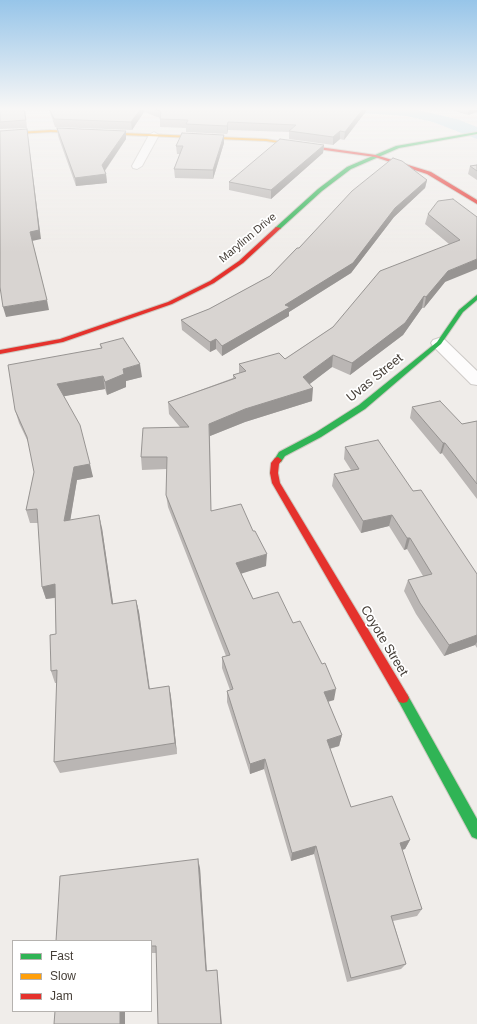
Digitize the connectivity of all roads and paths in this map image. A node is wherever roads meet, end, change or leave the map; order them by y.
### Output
1 (142, 158) edge
2 (372, 158) edge
3 (382, 158) edge
4 (137, 166) dead end
5 (477, 202) edge
6 (477, 297) edge
7 (439, 343) junction
8 (0, 352) edge
9 (477, 380) edge
10 (275, 463) joint
11 (477, 832) edge

1 - 4 street
2 - 8 street, Marylinn Drive
3 - 5 street
6 - 7 street, Uvas Street
7 - 9 street
7 - 10 street, Uvas Street
10 - 11 street, Coyote Street

